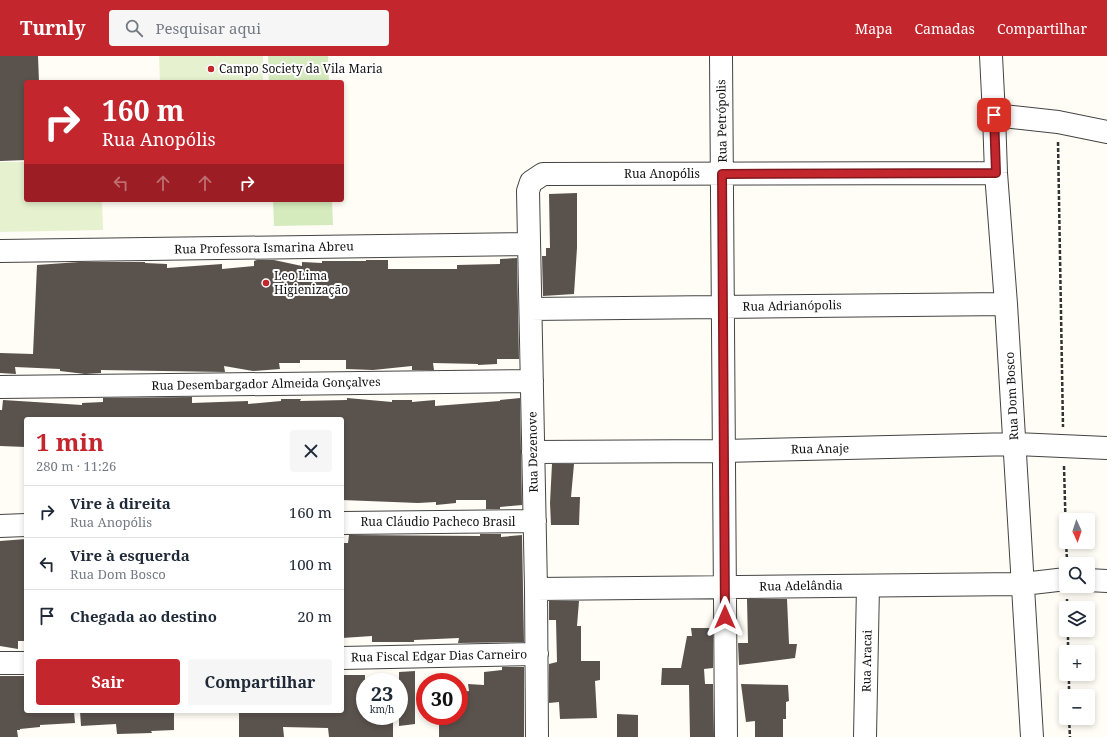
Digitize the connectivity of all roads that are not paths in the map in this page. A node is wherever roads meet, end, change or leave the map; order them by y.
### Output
1 (721, 56) edge
2 (991, 56) edge
3 (994, 115) junction
4 (1107, 132) edge
5 (996, 173) junction
6 (543, 174) joint
7 (722, 174) junction
8 (529, 244) junction
9 (0, 251) edge
10 (1006, 304) junction
11 (723, 307) junction
12 (530, 309) junction
13 (532, 381) junction
14 (0, 387) edge
15 (1015, 444) junction
16 (1107, 448) edge
17 (724, 451) junction
18 (533, 452) junction
19 (535, 521) junction
20 (344, 523) edge
21 (24, 525) edge
22 (0, 526) edge
23 (1059, 580) edge
24 (1095, 580) edge
25 (1107, 581) edge
26 (1023, 584) junction
27 (868, 586) junction
28 (725, 587) junction
29 (536, 589) junction
30 (537, 654) junction
31 (344, 658) edge
32 (0, 663) edge
33 (24, 663) edge
34 (537, 737) edge
35 (726, 737) edge
36 (865, 737) edge
37 (1032, 737) edge

1 - 7 street, Rua Petrópolis
2 - 3 street, Rua Dom Bosco
3 - 4 street
3 - 5 street, Rua Dom Bosco
5 - 7 street, Rua Anopólis
5 - 10 street, Rua Dom Bosco
6 - 7 street, Rua Anopólis
6 - 8 street, Rua Dezenove
7 - 11 street, Rua Petrópolis
8 - 9 street, Rua Professora Ismarina Abreu
8 - 12 street, Rua Dezenove
10 - 11 street, Rua Adrianópolis
10 - 15 street, Rua Dom Bosco
11 - 12 street, Rua Adrianópolis
11 - 17 street, Rua Petrópolis
12 - 13 street, Rua Dezenove
13 - 14 street, Rua Desembargador Almeida Gonçalves
13 - 18 street, Rua Dezenove
15 - 16 street, Rua Anaje
15 - 17 street, Rua Anaje
15 - 26 street, Rua Dom Bosco
17 - 18 street, Rua Anaje
17 - 28 street, Rua Petrópolis
18 - 19 street, Rua Dezenove
19 - 20 street, Rua Cláudio Pacheco Brasil
19 - 29 street, Rua Dezenove
21 - 22 street
23 - 26 street, Rua Adelândia
24 - 25 street
26 - 27 street, Rua Adelândia
26 - 37 street, Rua Dom Bosco
27 - 28 street, Rua Adelândia
27 - 36 street, Rua Aracai
28 - 29 street, Rua Adelândia
28 - 35 street, Rua Petrópolis
29 - 30 street, Rua Dezenove
30 - 31 street, Rua Fiscal Edgar Dias Carneiro
30 - 34 street, Rua Dezenove
32 - 33 street

